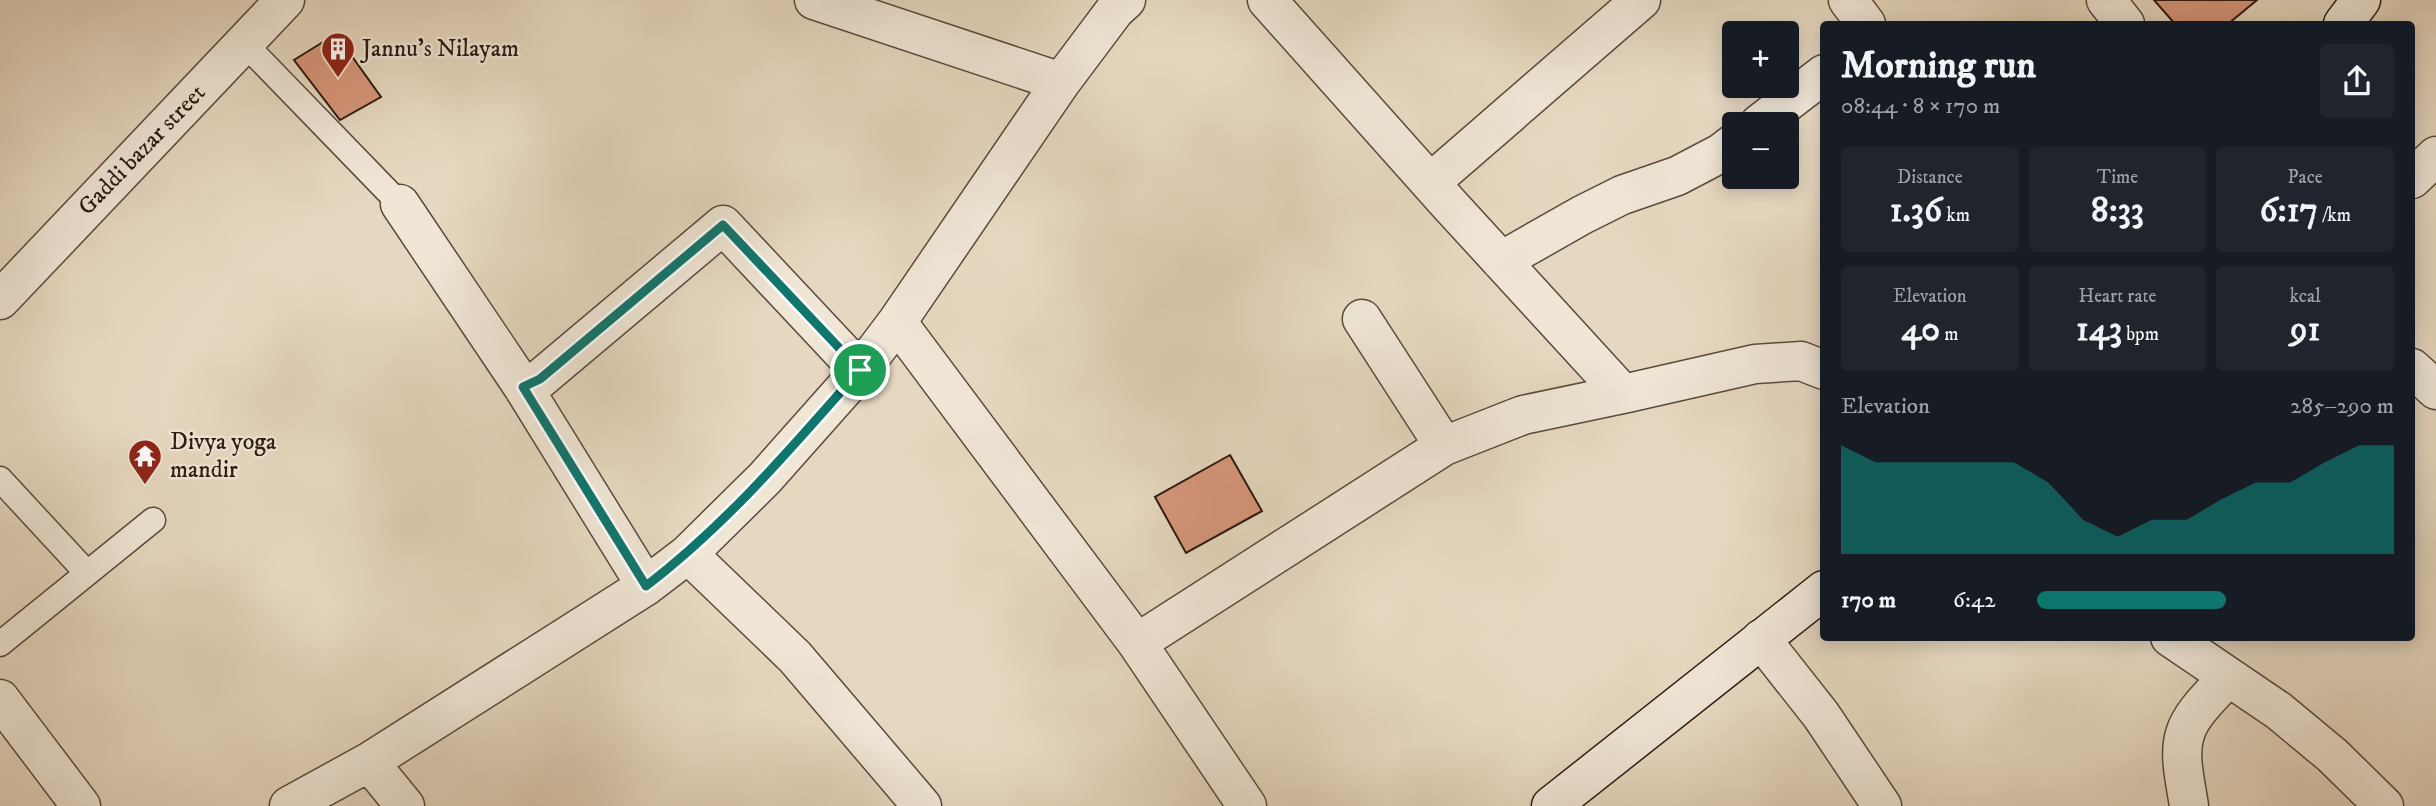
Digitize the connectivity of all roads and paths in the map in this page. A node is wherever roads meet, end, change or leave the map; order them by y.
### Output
1 (285, 0) edge
2 (814, 0) edge
3 (1126, 0) edge
4 (1268, 0) edge
5 (1641, 0) edge
6 (1848, 0) edge
7 (2106, 0) edge
8 (2361, 0) edge
9 (1864, 21) edge
10 (2123, 21) edge
11 (2345, 21) edge
12 (244, 43) junction
13 (1820, 78) edge
14 (1061, 82) junction
15 (1775, 112) edge
16 (1722, 152) edge
17 (2436, 156) edge
18 (2415, 176) edge
19 (1430, 183) junction
20 (400, 204) joint
21 (1501, 261) junction
22 (0, 300) edge
23 (1362, 319) dead end
24 (897, 322) junction
25 (1820, 368) edge
26 (860, 370) junction
27 (2415, 371) edge
28 (523, 387) junction
29 (2436, 390) edge
30 (1623, 394) junction
31 (1444, 446) junction
32 (0, 479) edge
33 (153, 520) dead end
34 (688, 554) junction
35 (87, 573) junction
36 (646, 586) junction
37 (1820, 593) edge
38 (1762, 639) junction
39 (2176, 641) edge
40 (1137, 643) junction
41 (0, 644) edge
42 (2228, 677) junction
43 (0, 699) edge
44 (369, 762) junction
45 (906, 801) edge
46 (81, 806) edge
47 (289, 806) edge
48 (405, 806) edge
49 (1247, 806) edge
50 (1551, 806) edge
51 (1882, 806) edge
52 (2189, 806) edge
53 (2384, 806) edge

1 - 12 street, Gaddi bazar street
2 - 14 street
3 - 14 street
4 - 19 street
5 - 19 street
6 - 9 street
7 - 10 street
8 - 11 street
12 - 20 lane
12 - 22 street, Gaddi bazar street
13 - 15 street
14 - 24 street
16 - 21 street
17 - 18 street
19 - 21 street
20 - 28 street
21 - 30 street
23 - 31 street
24 - 26 street
24 - 40 street
25 - 30 street
26 - 28 street
26 - 34 street
27 - 29 street
28 - 36 street
30 - 31 street
31 - 40 street
32 - 35 lane
33 - 35 lane
34 - 36 street
34 - 45 street
35 - 41 lane
36 - 44 street
37 - 38 street
38 - 50 street
38 - 51 street
39 - 42 street
40 - 49 street
42 - 52 street
42 - 53 street
43 - 46 street
44 - 47 street
44 - 48 street

